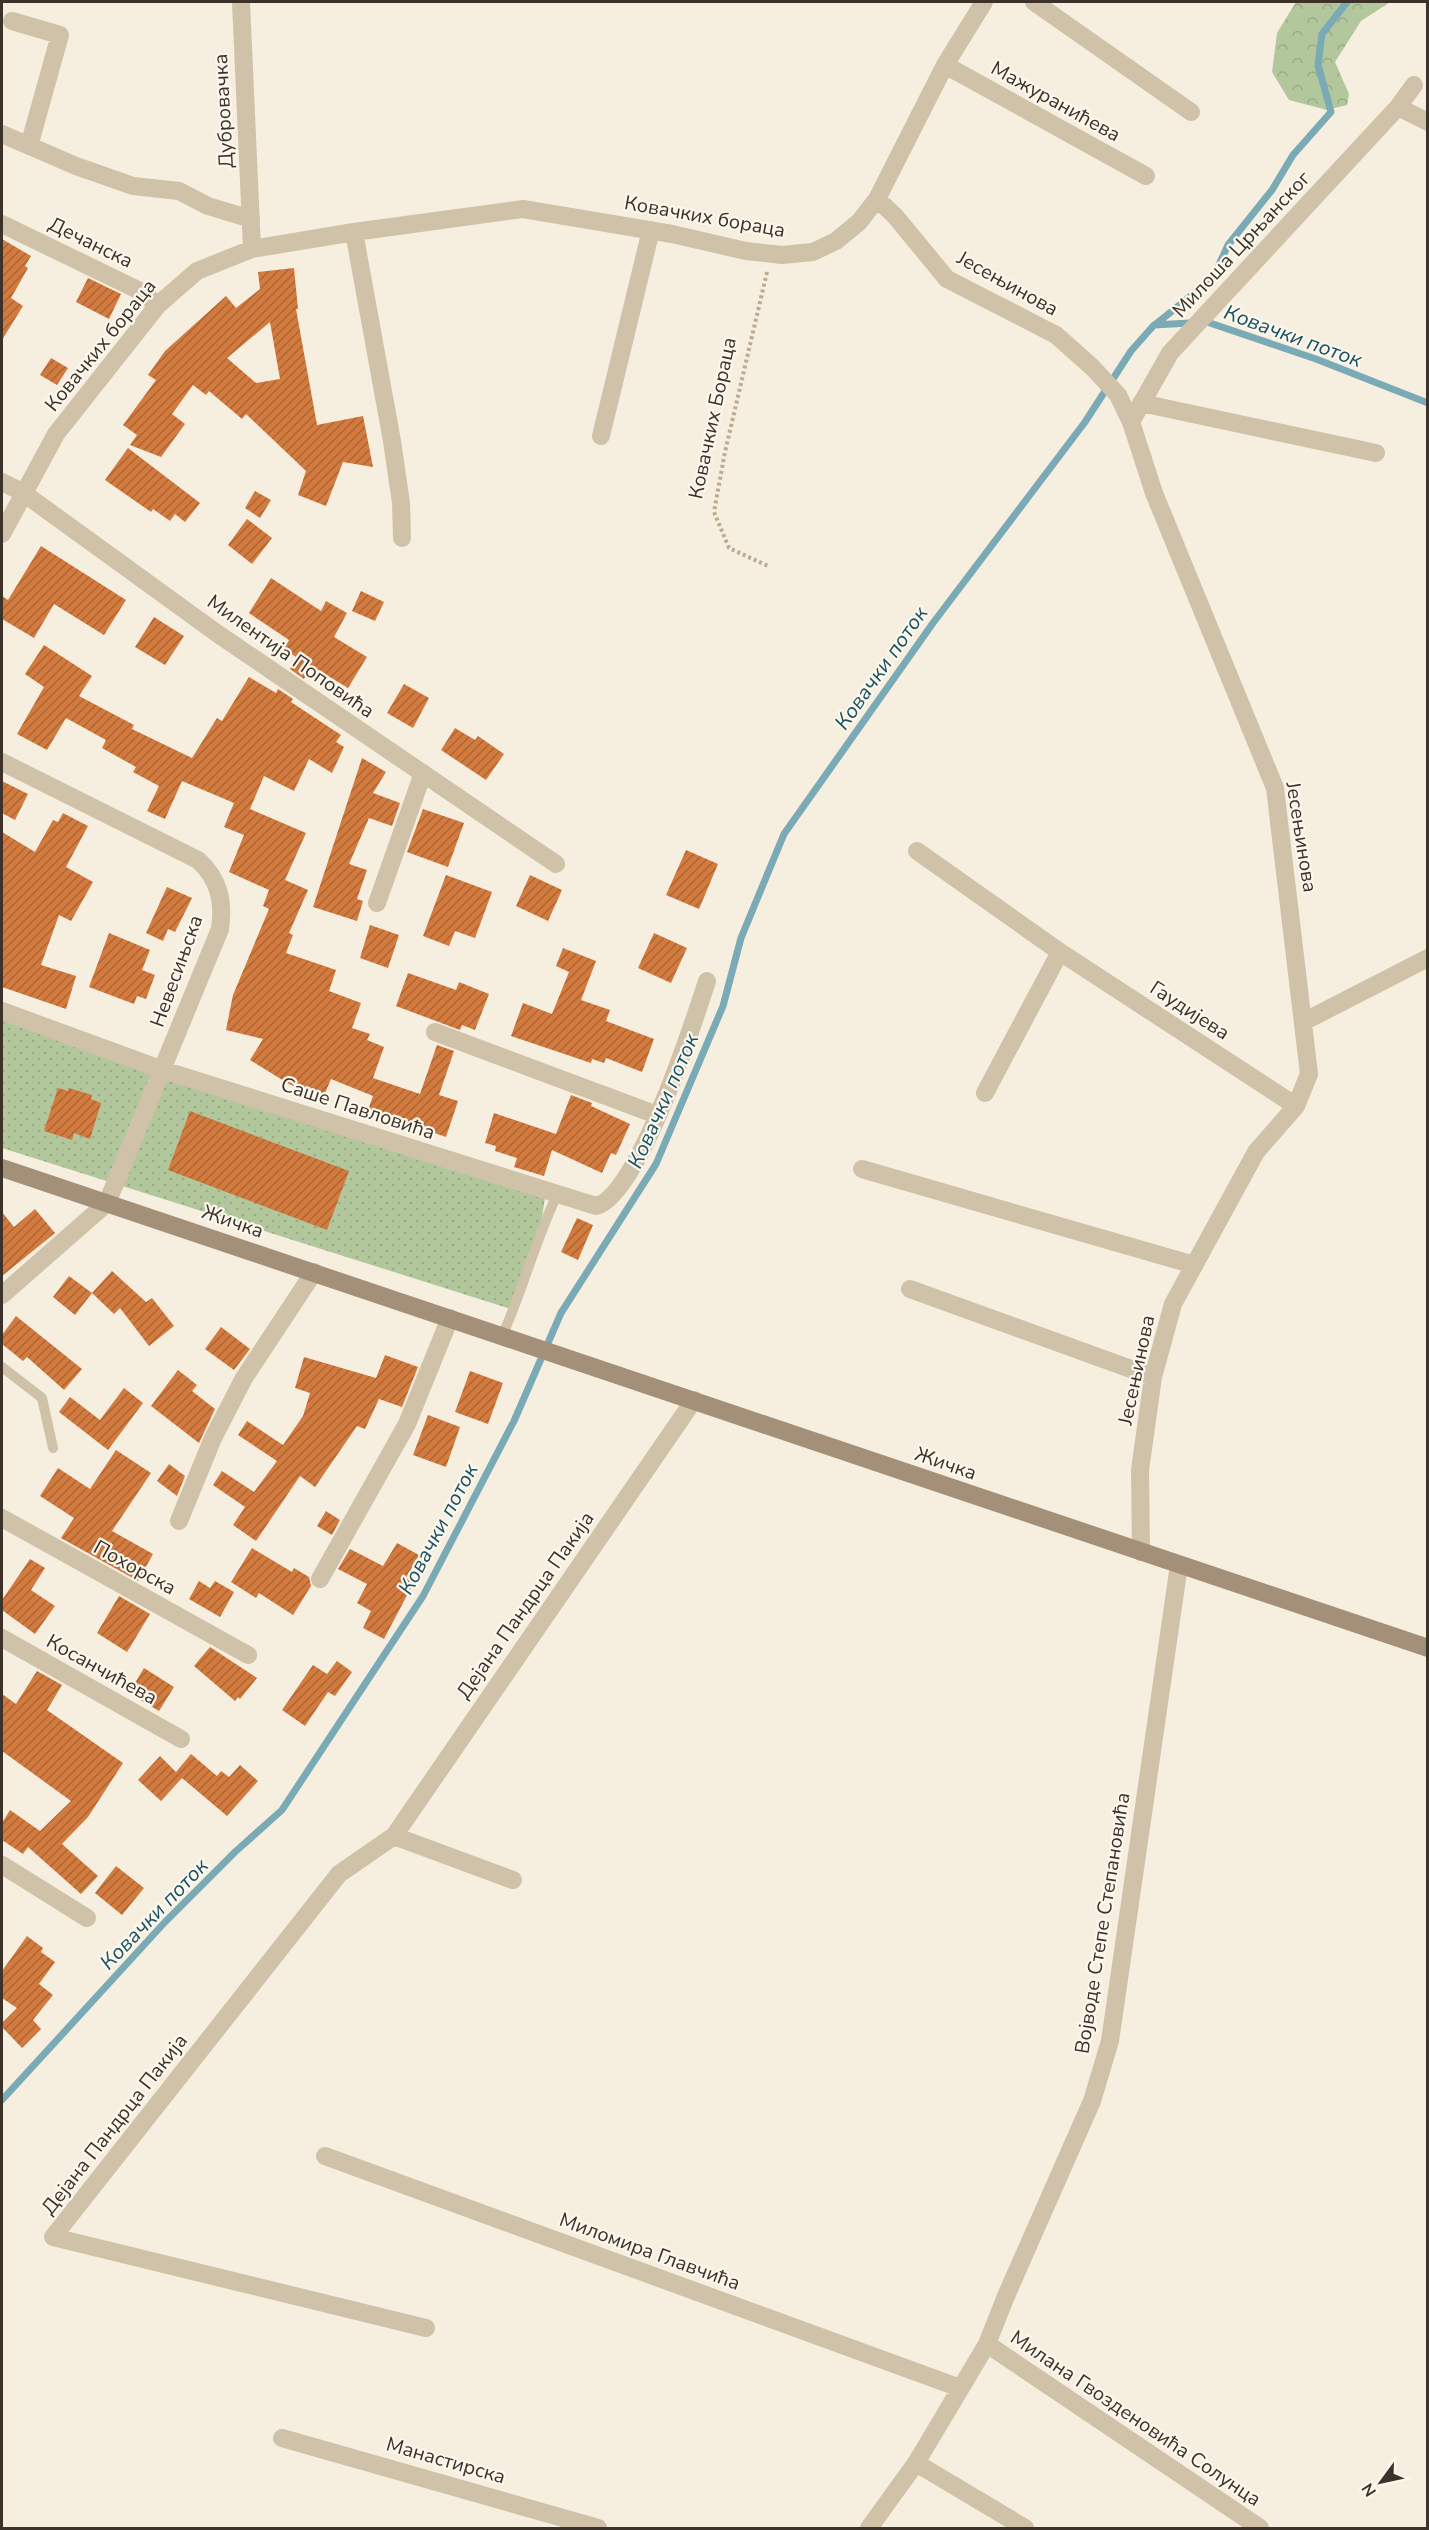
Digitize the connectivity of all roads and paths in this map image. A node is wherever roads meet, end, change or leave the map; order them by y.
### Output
1 (241, 2) edge
2 (984, 2) edge
3 (1034, 2) edge
4 (12, 21) dead end
5 (945, 65) junction
6 (1413, 85) dead end
7 (1398, 107) junction
8 (1191, 112) dead end
9 (1428, 122) edge
10 (2, 134) edge
11 (29, 146) junction
12 (1146, 176) dead end
13 (877, 199) junction
14 (251, 219) junction
15 (2, 224) edge
16 (651, 230) junction
17 (354, 232) junction
18 (252, 249) junction
19 (771, 254) junction
20 (158, 305) junction
21 (1141, 403) junction
22 (1131, 422) junction
23 (601, 436) dead end
24 (1376, 453) dead end
25 (2, 482) edge
26 (22, 492) junction
27 (2, 534) edge
28 (402, 538) dead end
29 (768, 566) dead end
30 (2, 762) edge
31 (423, 773) junction
32 (917, 852) dead end
33 (556, 864) dead end
34 (377, 903) dead end
35 (1060, 952) junction
36 (1428, 958) edge
37 (706, 981) dead end
38 (2, 1011) edge
39 (1305, 1021) junction
40 (435, 1032) dead end
41 (163, 1070) junction
42 (985, 1093) dead end
43 (1296, 1106) junction
44 (657, 1116) junction
45 (2, 1168) edge
46 (862, 1169) dead end
47 (557, 1196) junction
48 (107, 1203) junction
49 (1194, 1266) junction
50 (314, 1272) junction
51 (910, 1289) dead end
52 (2, 1295) edge
53 (450, 1318) junction
54 (509, 1338) junction
55 (2, 1367) edge
56 (1153, 1377) junction
57 (694, 1400) junction
58 (53, 1448) dead end
59 (2, 1518) edge
60 (179, 1521) dead end
61 (1141, 1552) junction
62 (1179, 1564) junction
63 (320, 1580) dead end
64 (2, 1638) edge
65 (1428, 1648) edge
66 (248, 1655) dead end
67 (181, 1739) dead end
68 (394, 1836) junction
69 (2, 1865) edge
70 (513, 1880) dead end
71 (87, 1918) dead end
72 (326, 2156) dead end
73 (426, 2328) dead end
74 (987, 2344) junction
75 (960, 2388) junction
76 (282, 2438) dead end
77 (916, 2463) junction
78 (598, 2529) edge
79 (869, 2529) edge
80 (1025, 2529) edge
81 (1260, 2529) edge

1 - 14 street, Дубровачка
2 - 5 street, Ковачких бораца
3 - 8 street
4 - 11 street
5 - 12 street, Мажуранићева
5 - 13 street, Ковачких бораца
6 - 7 street, Милоша Црњанског
7 - 9 street
7 - 21 street, Милоша Црњанског
10 - 11 street
11 - 14 street
13 - 19 street, Ковачких бораца
13 - 22 street, Јесењинова
14 - 18 street, Дубровачка
15 - 20 street, Дечанска
16 - 17 street, Ковачких бораца
16 - 19 street, Ковачких бораца
16 - 23 street, Ковачких Бораца
17 - 18 street, Ковачких бораца
17 - 28 street
18 - 20 street, Ковачких бораца
19 - 29 path, Ковачких Бораца
20 - 26 street, Ковачких бораца
21 - 22 street, Милоша Црњанског
21 - 24 street
22 - 39 street, Јесењинова
25 - 26 street, Милентија Поповића
26 - 27 street, Ковачких бораца
26 - 31 street, Милентија Поповића
30 - 41 street, Невесињска
31 - 33 street, Милентија Поповића
31 - 34 street
32 - 35 street, Гаудијева
35 - 42 street
35 - 43 street, Гаудијева
36 - 39 street
37 - 44 street, Саше Павловића
38 - 41 street, Саше Павловића
39 - 43 street, Јесењинова
40 - 44 street
41 - 47 street, Саше Павловића
41 - 48 street, Невесињска
43 - 49 street, Јесењинова
44 - 47 street, Саше Павловића
45 - 48 main road, Жичка
46 - 49 street
47 - 54 lane
48 - 50 main road, Жичка
48 - 52 street
49 - 56 street, Јесењинова
50 - 53 main road, Жичка
50 - 60 street
51 - 56 street
53 - 54 main road, Жичка
53 - 63 street
54 - 57 main road, Жичка
55 - 58 lane
56 - 61 street, Јесењинова
57 - 61 main road, Жичка
57 - 68 street, Дејана Пандрца Пакија
59 - 66 street, Похорска
61 - 62 main road, Жичка
62 - 65 main road, Жичка
62 - 74 street, Војводе Степе Степановића
64 - 67 street, Косанчићева
68 - 70 street
68 - 73 street, Дејана Пандрца Пакија
69 - 71 street
72 - 75 street, Миломира Главчића
74 - 75 street, Војводе Степе Степановића
74 - 81 street, Милана Гвозденовића Солунца
75 - 77 street, Војводе Степе Степановића
76 - 78 street, Манастирска
77 - 79 street, Војводе Степе Степановића
77 - 80 street

